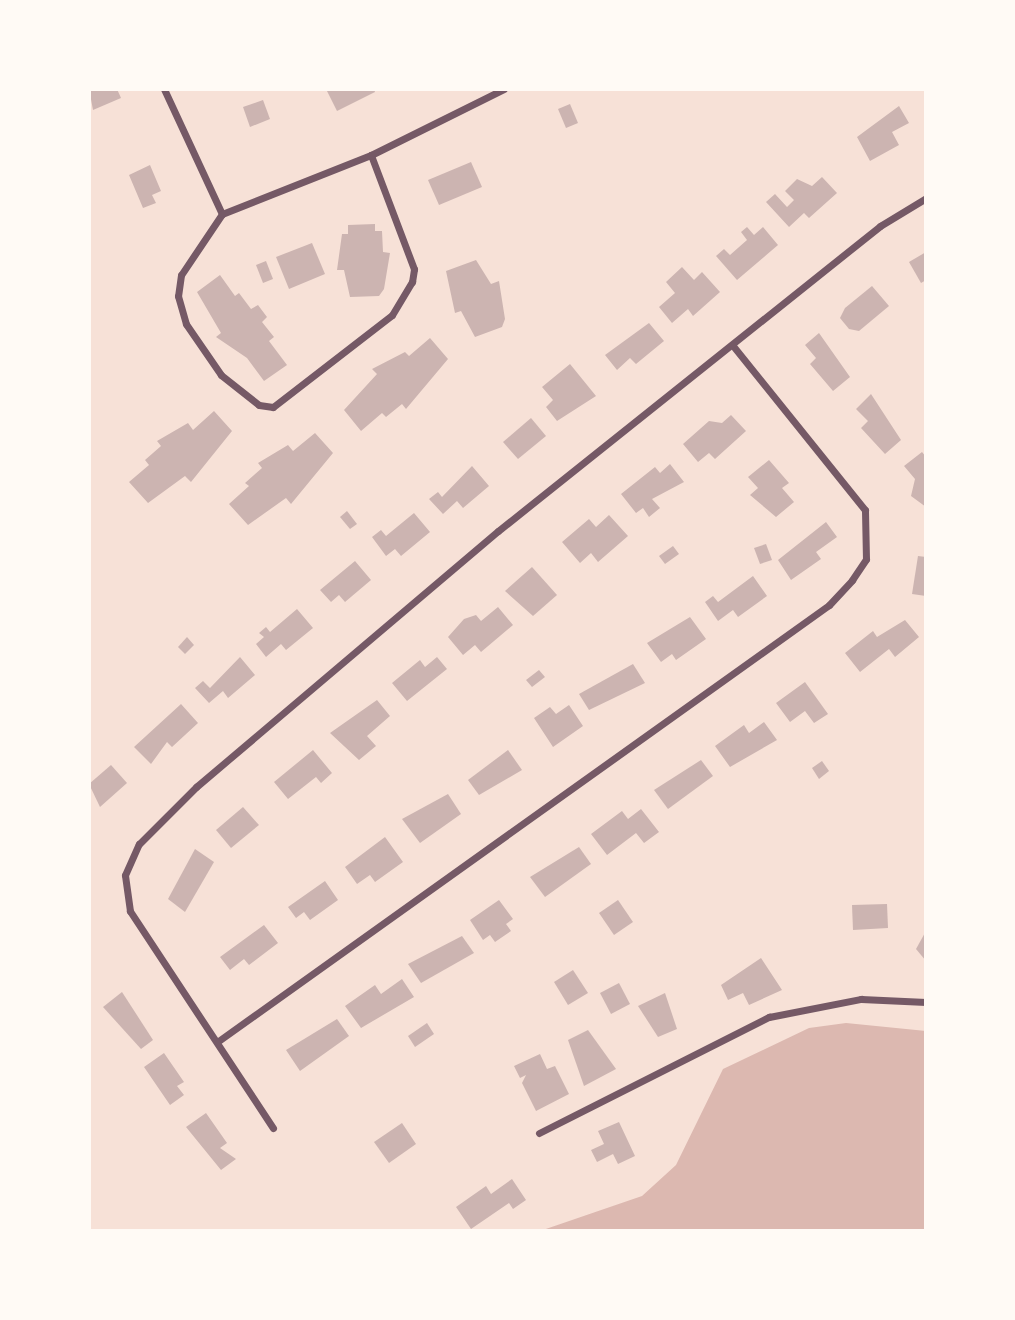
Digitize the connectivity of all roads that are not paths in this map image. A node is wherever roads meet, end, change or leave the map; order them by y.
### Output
1 (164, 89) edge
2 (504, 89) edge
3 (371, 155) junction
4 (926, 198) edge
5 (222, 214) junction
6 (734, 347) junction
7 (926, 1002) edge
8 (216, 1042) junction
9 (273, 1128) dead end
10 (539, 1133) dead end

1 - 5 street
2 - 3 street
3 - 5 street
3 - 5 street
4 - 6 street
6 - 8 street
6 - 8 street
7 - 10 street
8 - 9 street

